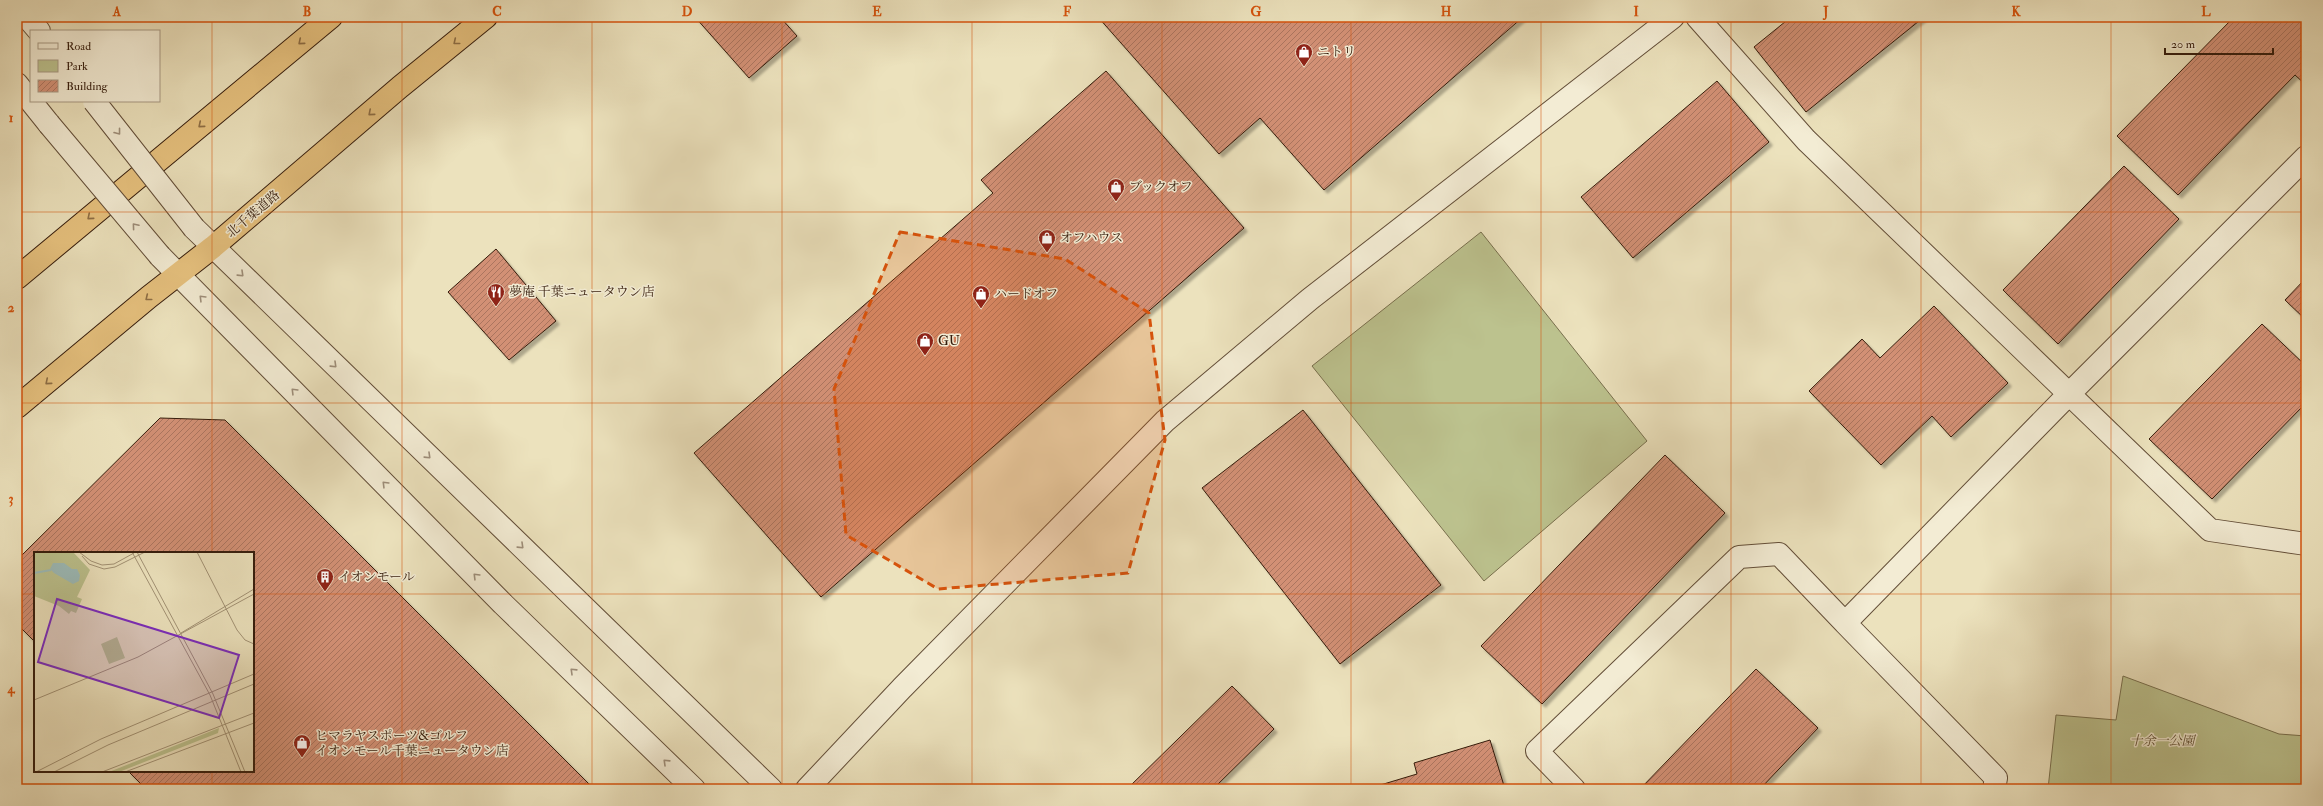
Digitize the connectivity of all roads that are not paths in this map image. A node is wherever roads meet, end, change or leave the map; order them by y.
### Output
1 (27, 17) edge
2 (331, 17) edge
3 (486, 17) edge
4 (1673, 17) edge
5 (1697, 17) edge
6 (38, 30) edge
7 (17, 84) edge
8 (30, 100) edge
9 (32, 102) edge
10 (95, 102) edge
11 (2306, 157) edge
12 (213, 247) junction
13 (178, 274) junction
14 (17, 278) edge
15 (2068, 395) junction
16 (17, 407) edge
17 (2306, 544) edge
18 (1845, 623) junction
19 (694, 789) edge
20 (771, 789) edge
21 (807, 789) edge
22 (1574, 789) edge
23 (1994, 789) edge

1 - 6 street
2 -> 14 highway
3 -> 12 highway, 北千葉道路
4 - 21 street
5 - 15 street
8 -> 7 street, bridge
13 -> 9 street, bridge
10 -> 12 street, bridge
11 - 15 street
12 - 13 highway, 北千葉道路
12 -> 20 street
13 -> 16 highway, 北千葉道路
19 -> 13 street
15 - 17 street
15 - 18 street
18 - 22 street
18 - 23 street

